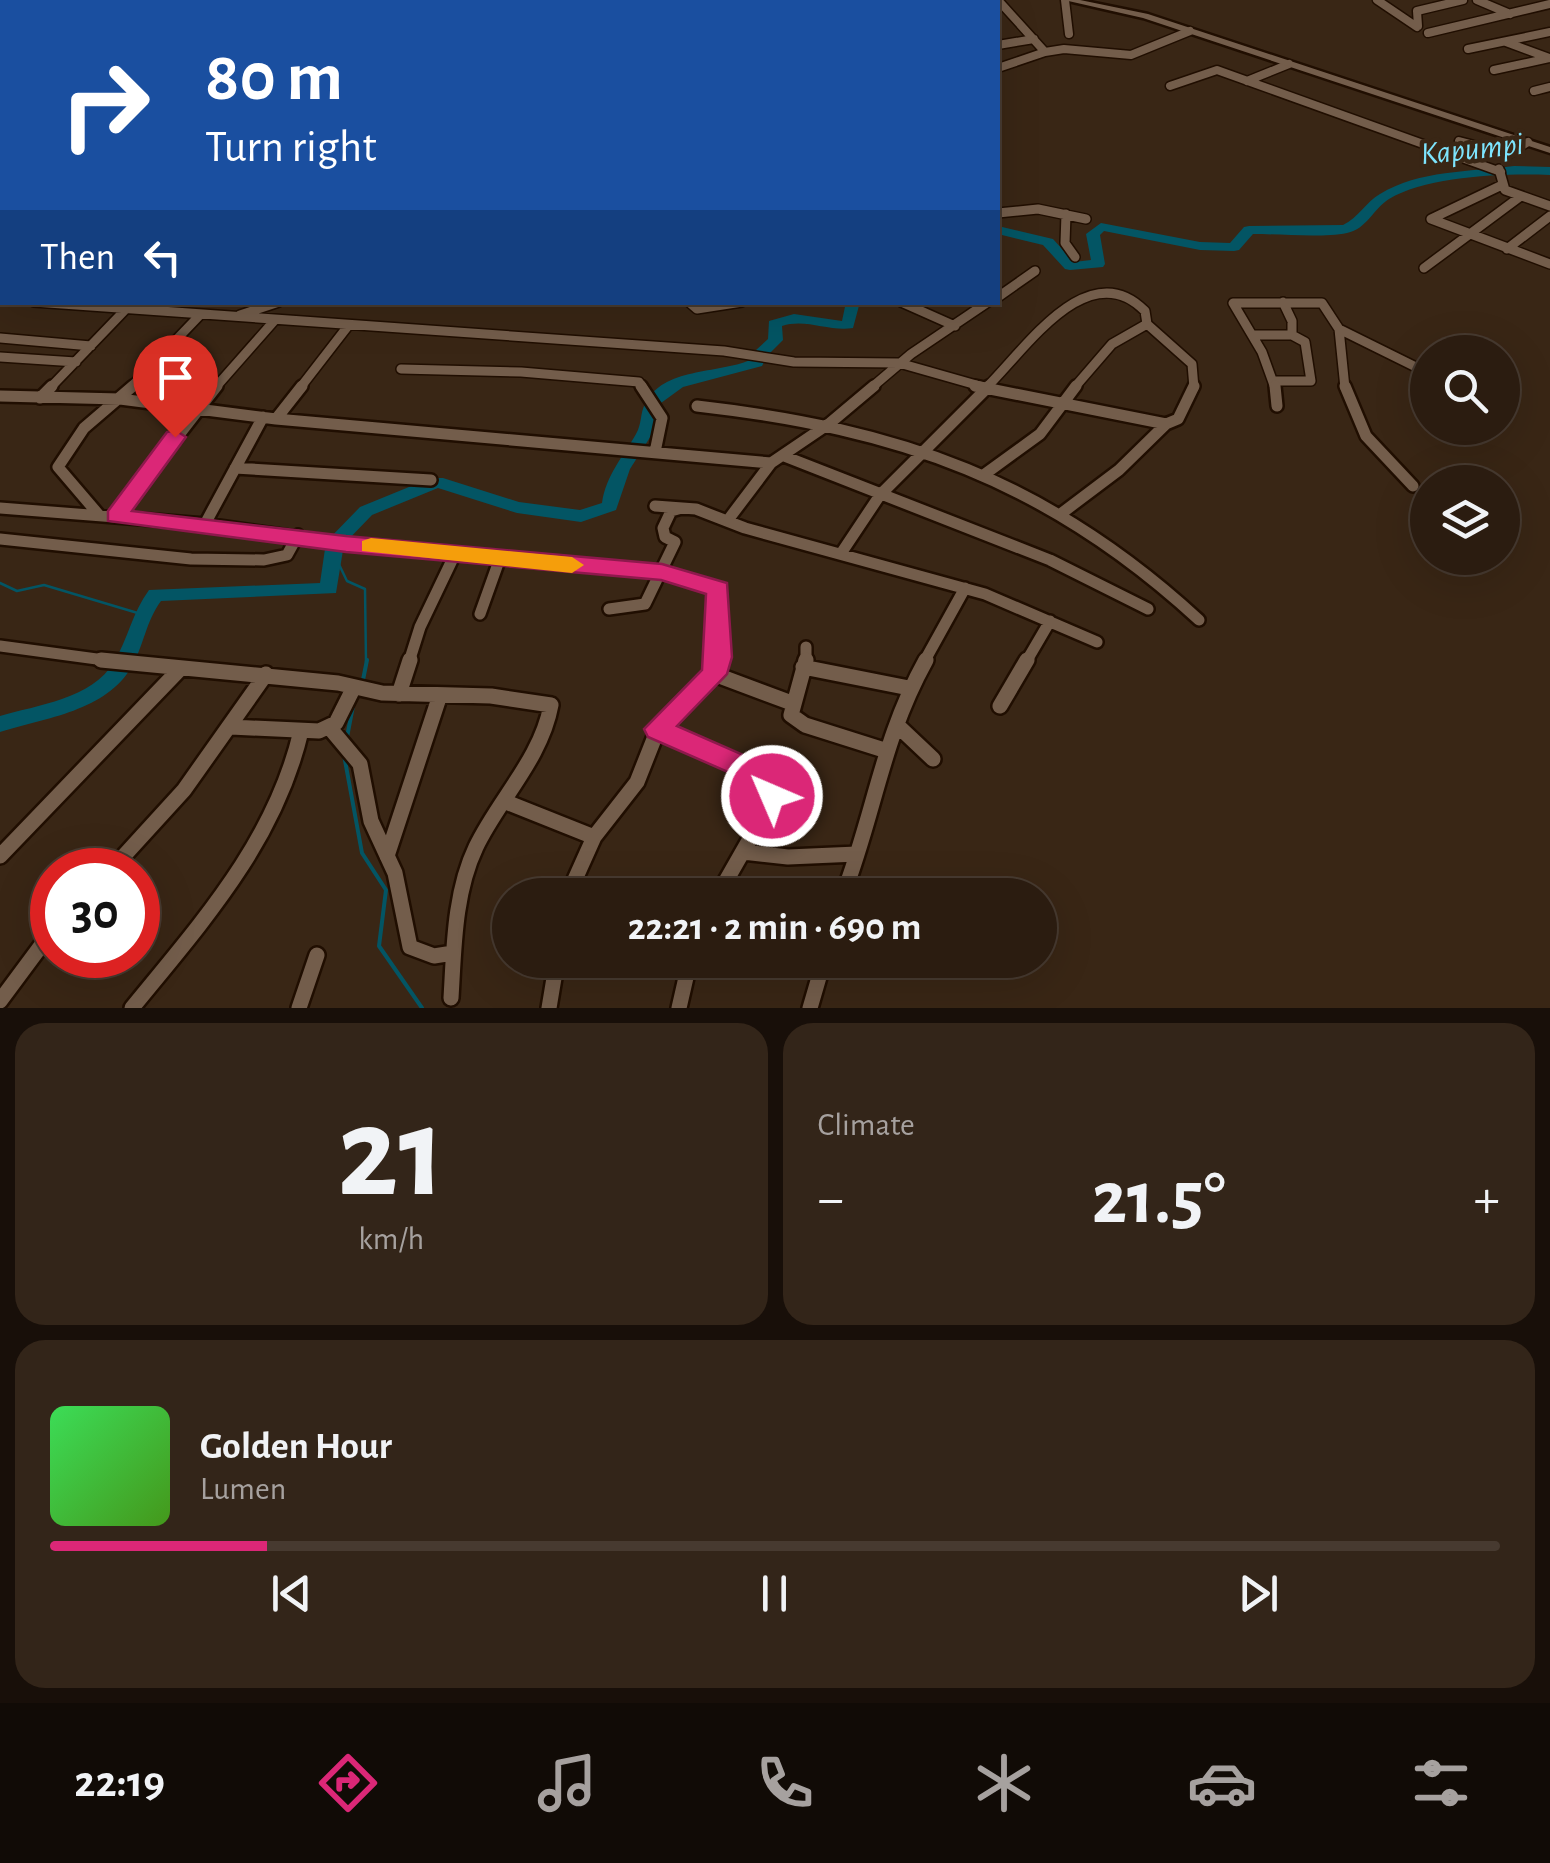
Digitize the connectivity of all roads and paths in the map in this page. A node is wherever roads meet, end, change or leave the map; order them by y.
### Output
1 (1066, 0) edge
2 (1377, 0) edge
3 (1463, 0) edge
4 (1477, 0) edge
5 (1000, 3) edge
6 (1550, 4) edge
7 (1511, 14) junction
8 (1190, 31) junction
9 (1550, 32) edge
10 (1428, 33) dead end
11 (1070, 34) dead end
12 (1000, 35) edge
13 (1029, 40) junction
14 (1506, 42) junction
15 (1000, 45) edge
16 (1468, 50) dead end
17 (1045, 52) junction
18 (1550, 58) edge
19 (1289, 64) junction
20 (1000, 67) edge
21 (1494, 70) dead end
22 (1247, 82) junction
23 (1170, 86) dead end
24 (1550, 88) edge
25 (1534, 91) dead end
26 (1459, 141) dead end
27 (1528, 142) junction
28 (1550, 150) edge
29 (1502, 185) junction
30 (1521, 196) junction
31 (1550, 206) edge
32 (1000, 212) edge
33 (1066, 214) junction
34 (1550, 216) edge
35 (1086, 219) dead end
36 (1467, 234) junction
37 (1508, 249) junction
38 (1075, 257) dead end
39 (1550, 264) edge
40 (1424, 268) dead end
41 (1035, 271) dead end
42 (1000, 296) edge
43 (1283, 302) junction
44 (68, 305) edge
45 (271, 305) edge
46 (692, 305) edge
47 (723, 305) edge
48 (908, 305) edge
49 (984, 305) edge
50 (125, 310) junction
51 (199, 316) junction
52 (234, 318) junction
53 (274, 320) junction
54 (1147, 324) junction
55 (348, 326) junction
56 (955, 326) junction
57 (1340, 329) junction
58 (1254, 335) junction
59 (1292, 336) junction
60 (0, 338) edge
61 (91, 346) junction
62 (0, 357) edge
63 (76, 362) junction
64 (899, 363) junction
65 (1410, 364) edge
66 (401, 369) dead end
67 (1275, 381) junction
68 (988, 389) junction
69 (0, 396) edge
70 (40, 398) junction
71 (120, 399) junction
72 (1064, 402) junction
73 (696, 406) dead end
74 (1276, 406) dead end
75 (194, 410) junction
76 (270, 418) junction
77 (830, 423) junction
78 (1166, 424) junction
79 (654, 452) junction
80 (924, 452) junction
81 (784, 456) junction
82 (771, 463) junction
83 (235, 468) junction
84 (985, 474) junction
85 (430, 480) dead end
86 (1410, 483) edge
87 (880, 496) junction
88 (655, 506) dead end
89 (686, 506) junction
90 (0, 508) edge
91 (1062, 513) junction
92 (99, 515) junction
93 (116, 516) junction
94 (728, 520) junction
95 (205, 524) junction
96 (298, 535) junction
97 (0, 538) edge
98 (842, 552) junction
99 (455, 554) junction
100 (500, 558) junction
101 (662, 572) junction
102 (965, 588) junction
103 (609, 609) dead end
104 (1148, 609) dead end
105 (480, 614) dead end
106 (1200, 620) dead end
107 (1050, 621) junction
108 (1097, 642) dead end
109 (0, 646) edge
110 (806, 646) dead end
111 (804, 666) junction
112 (179, 670) junction
113 (266, 674) junction
114 (714, 674) junction
115 (361, 688) junction
116 (909, 688) junction
117 (399, 694) junction
118 (440, 695) junction
119 (789, 702) junction
120 (1000, 706) dead end
121 (897, 725) junction
122 (231, 727) junction
123 (329, 728) junction
124 (658, 729) junction
125 (302, 731) junction
126 (884, 750) junction
127 (933, 759) dead end
128 (506, 802) junction
129 (594, 837) junction
130 (131, 848) edge
131 (743, 852) junction
132 (856, 854) junction
133 (0, 856) edge
134 (387, 856) junction
135 (576, 878) edge
136 (728, 878) edge
137 (848, 878) edge
138 (453, 953) junction
139 (317, 955) dead end
140 (30, 961) edge
141 (554, 978) edge
142 (686, 978) edge
143 (819, 978) edge
144 (452, 998) dead end
145 (0, 1001) edge
146 (132, 1008) edge
147 (299, 1008) edge
148 (548, 1008) edge
149 (679, 1008) edge
150 (810, 1008) edge

1 - 8 main road
1 - 11 street
2 - 3 street
4 - 7 street
5 - 13 street
6 - 7 street
7 - 10 street
8 - 17 street
8 - 19 main road
9 - 14 street
12 - 13 street
13 - 15 street
13 - 17 street
14 - 16 street
14 - 18 street
17 - 20 street
18 - 21 street
19 - 22 street
19 - 27 main road
22 - 23 street
22 - 29 street
24 - 25 street
26 - 27 street
27 - 28 main road
29 - 30 street
29 - 36 street
30 - 31 street
30 - 36 street
32 - 33 street
33 - 35 street
33 - 38 street
34 - 37 street
36 - 37 street
36 - 40 street
37 - 39 street
41 - 42 street
43 - 57 street
43 - 58 street
43 - 59 street
44 - 50 street
45 - 52 street
46 - 47 street
48 - 56 street
49 - 56 street
50 - 51 street
50 - 61 street
51 - 52 street
51 - 71 street
52 - 53 street
53 - 55 street
53 - 75 street
54 - 68 street
54 - 72 street
54 - 78 street
55 - 64 street
55 - 76 street
56 - 64 street
57 - 65 street
57 - 86 street
58 - 59 street
58 - 67 street
59 - 67 street
60 - 61 street
61 - 63 street
62 - 63 street
63 - 70 street
64 - 68 street
64 - 77 street
66 - 79 street
67 - 74 street
68 - 72 street
68 - 80 street
69 - 70 street
70 - 71 street
71 - 75 street
71 - 92 street
72 - 78 street
72 - 84 street
73 - 77 street
75 - 76 street
75 - 93 street
76 - 79 street
76 - 83 street
77 - 80 street
77 - 81 street
78 - 91 street
79 - 82 street
80 - 84 street
80 - 87 street
81 - 82 street
81 - 87 street
82 - 94 street
83 - 85 street
83 - 95 street
84 - 91 street
87 - 98 street
87 - 104 street
88 - 89 street
89 - 94 street
89 - 101 street
90 - 92 street
91 - 106 street
92 - 93 street
93 - 95 street
94 - 98 street
95 - 96 street
96 - 97 street
96 - 99 street
98 - 102 street
99 - 100 street
99 - 117 street
100 - 101 street
100 - 105 street
101 - 103 street
101 - 114 street
102 - 107 street
102 - 116 street
107 - 108 street
107 - 120 street
109 - 112 street
110 - 111 street
111 - 116 street
111 - 119 street
112 - 113 street
112 - 133 street
113 - 115 street
113 - 122 street
114 - 119 street
114 - 124 street
115 - 117 street
115 - 123 street
116 - 121 street
117 - 118 street
118 - 128 street
118 - 134 street
119 - 126 street
121 - 126 street
121 - 127 street
122 - 125 street
122 - 130 street
123 - 125 street
123 - 134 street
124 - 129 street
124 - 131 street
125 - 146 street
126 - 132 street
128 - 129 street
128 - 138 street
129 - 135 street
131 - 132 street
131 - 136 street
132 - 137 street
134 - 138 street
138 - 144 street
139 - 147 street
140 - 145 street
141 - 148 street
142 - 149 street
143 - 150 street

